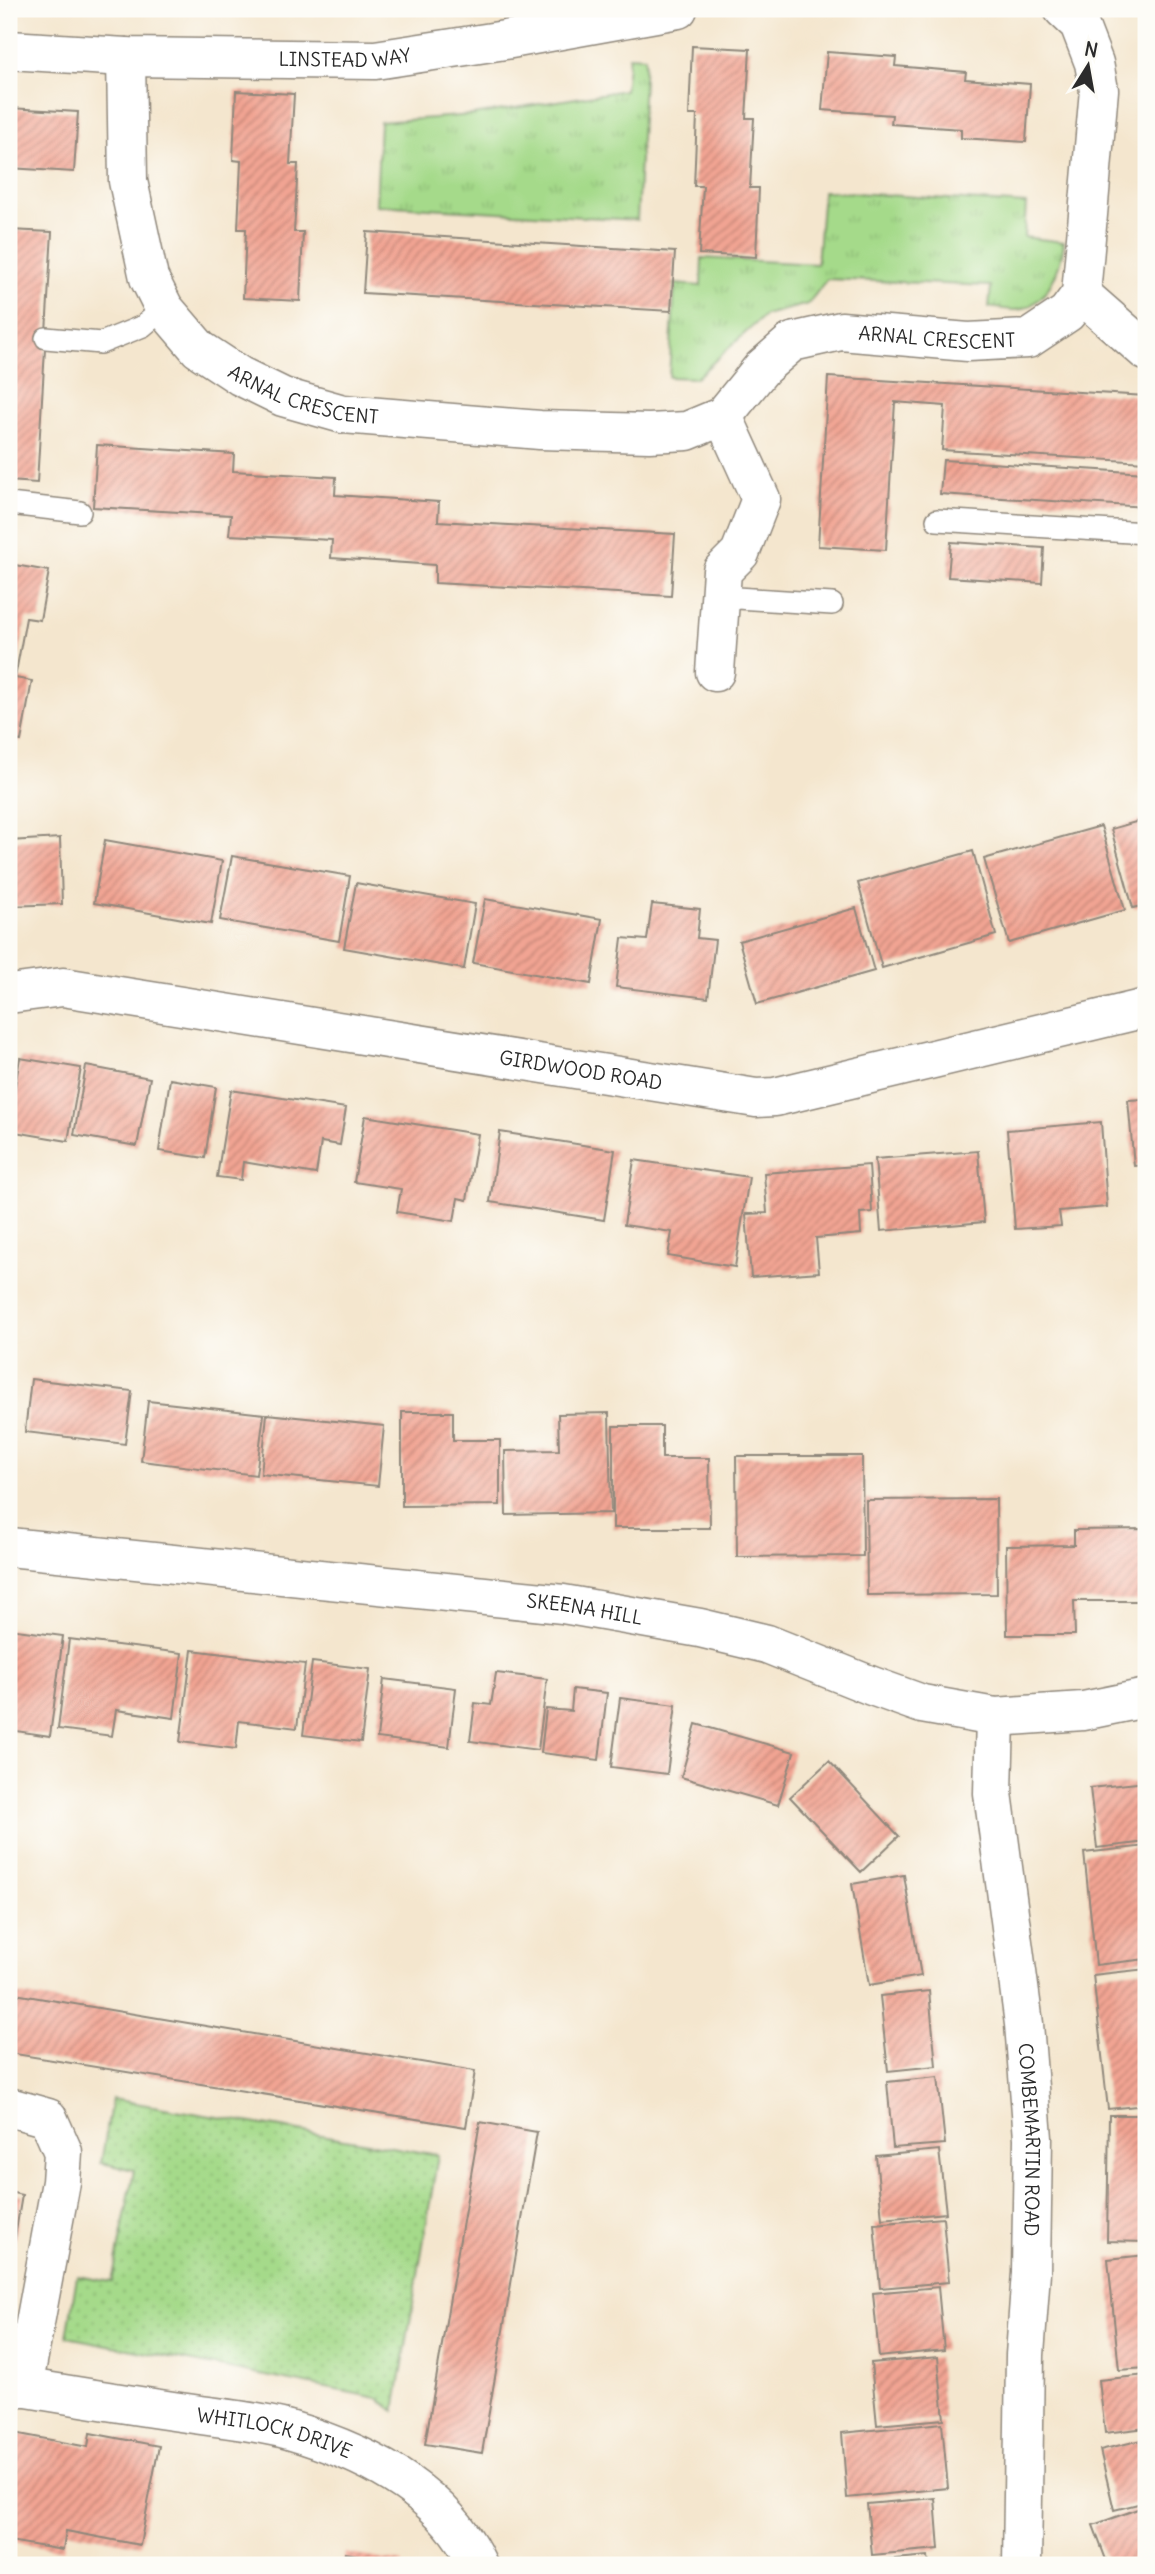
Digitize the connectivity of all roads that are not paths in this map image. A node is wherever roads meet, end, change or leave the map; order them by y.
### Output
1 (678, 9) edge
2 (1063, 9) edge
3 (9, 50) edge
4 (126, 57) junction
5 (1081, 295) junction
6 (164, 308) junction
7 (46, 338) dead end
8 (1146, 351) edge
9 (723, 416) junction
10 (9, 504) edge
11 (80, 512) dead end
12 (937, 520) dead end
13 (1146, 533) edge
14 (721, 597) junction
15 (832, 604) dead end
16 (715, 672) dead end
17 (9, 994) edge
18 (1146, 1008) edge
19 (9, 1547) edge
20 (1146, 1698) edge
21 (995, 1717) junction
22 (9, 2107) edge
23 (16, 2387) edge
24 (478, 2565) edge
25 (1022, 2565) edge

1 - 4 street, LINSTEAD WAY
2 - 5 street
3 - 4 street, LINSTEAD WAY
4 - 6 street, ARNAL CRESCENT
5 - 8 street
5 - 9 street, ARNAL CRESCENT
6 - 7 lane
6 - 9 street, ARNAL CRESCENT
9 - 14 street
10 - 11 lane
12 - 13 lane
14 - 15 lane
14 - 16 street
17 - 18 street, GIRDWOOD ROAD
19 - 21 street, SKEENA HILL
20 - 21 street, SKEENA HILL
21 - 25 street, COMBEMARTIN ROAD
22 - 23 street, WHITLOCK DRIVE
23 - 24 street, WHITLOCK DRIVE

